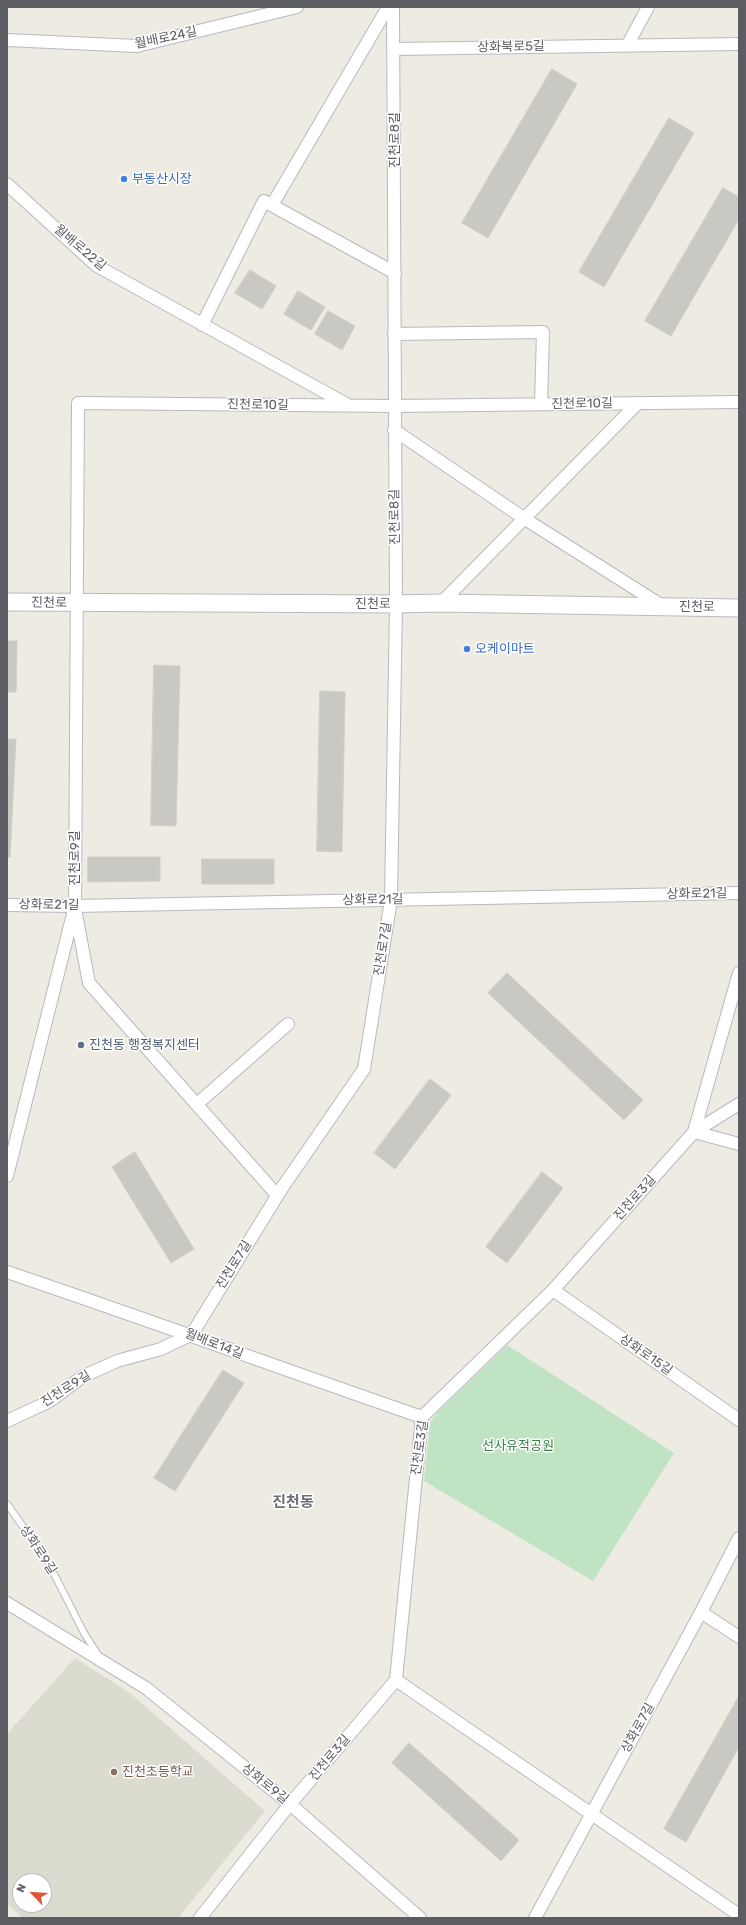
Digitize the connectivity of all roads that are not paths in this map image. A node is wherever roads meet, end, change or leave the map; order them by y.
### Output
1 (297, 7) edge
2 (388, 7) edge
3 (393, 7) edge
4 (648, 7) edge
5 (7, 40) edge
6 (739, 44) edge
7 (627, 46) junction
8 (394, 49) junction
9 (7, 184) edge
10 (268, 203) junction
11 (395, 273) junction
12 (202, 325) junction
13 (394, 334) junction
14 (739, 402) edge
15 (638, 403) junction
16 (541, 404) junction
17 (349, 406) junction
18 (394, 406) junction
19 (394, 430) junction
20 (525, 519) junction
21 (7, 602) edge
22 (76, 603) junction
23 (441, 603) junction
24 (396, 604) junction
25 (665, 607) junction
26 (739, 608) edge
27 (739, 893) edge
28 (391, 900) junction
29 (7, 905) edge
30 (75, 906) junction
31 (739, 973) edge
32 (288, 1024) dead end
33 (197, 1104) junction
34 (739, 1104) edge
35 (694, 1132) junction
36 (739, 1144) edge
37 (7, 1176) edge
38 (277, 1195) junction
39 (7, 1272) edge
40 (553, 1290) junction
41 (192, 1334) junction
42 (422, 1417) junction
43 (739, 1420) edge
44 (7, 1421) edge
45 (7, 1504) edge
46 (739, 1538) edge
47 (7, 1603) edge
48 (701, 1612) junction
49 (739, 1637) edge
50 (101, 1661) junction
51 (396, 1680) junction
52 (290, 1804) junction
53 (592, 1813) junction
54 (739, 1915) edge
55 (200, 1918) edge
56 (420, 1918) edge
57 (535, 1918) edge

1 - 5 street, 월배로24길
2 - 10 street
3 - 8 street, 진천로8길
4 - 7 street
6 - 7 street, 상화북로5길
7 - 8 street, 상화북로5길
8 - 11 street, 진천로8길
9 - 12 street, 월배로22길
10 - 11 street
10 - 12 street
11 - 13 street, 진천로8길
12 - 17 street, 월배로22길
13 - 16 street
13 - 18 street, 진천로8길
14 - 15 street, 진천로10길
15 - 16 street, 진천로10길
15 - 20 street, 진천로10길
16 - 18 street, 진천로10길
17 - 18 street, 진천로10길
17 - 22 street, 진천로10길
18 - 19 street, 진천로8길
19 - 20 street
19 - 24 street, 진천로8길
20 - 23 street, 진천로10길
20 - 25 street
21 - 22 main road, 진천로
22 - 24 main road, 진천로
22 - 30 street, 진천로9길
23 - 24 main road, 진천로
23 - 25 main road, 진천로
24 - 28 street, 진천로7길
25 - 26 main road, 진천로
27 - 28 street, 상화로21길
28 - 30 street, 상화로21길
28 - 38 street, 진천로7길
29 - 30 street, 상화로21길
30 - 33 street
30 - 37 street, 진천로9길
31 - 35 street, 진천로3길
32 - 33 street
33 - 38 street
34 - 35 street
35 - 36 street
35 - 40 street, 진천로3길
38 - 41 street, 진천로7길
39 - 41 street, 월배로14길
40 - 42 street, 진천로3길
40 - 43 street, 상화로15길
41 - 42 street, 월배로14길
41 - 44 street, 진천로9길
42 - 51 street, 진천로3길
45 - 50 lane, 상화로9길
46 - 48 street, 상화로7길
47 - 50 street, 상화로9길
48 - 49 street
48 - 53 street, 상화로7길
50 - 52 street, 상화로9길
51 - 52 street, 진천로3길
51 - 53 street
52 - 55 street, 진천로3길
52 - 56 street, 상화로9길
53 - 54 street
53 - 57 street, 상화로7길

